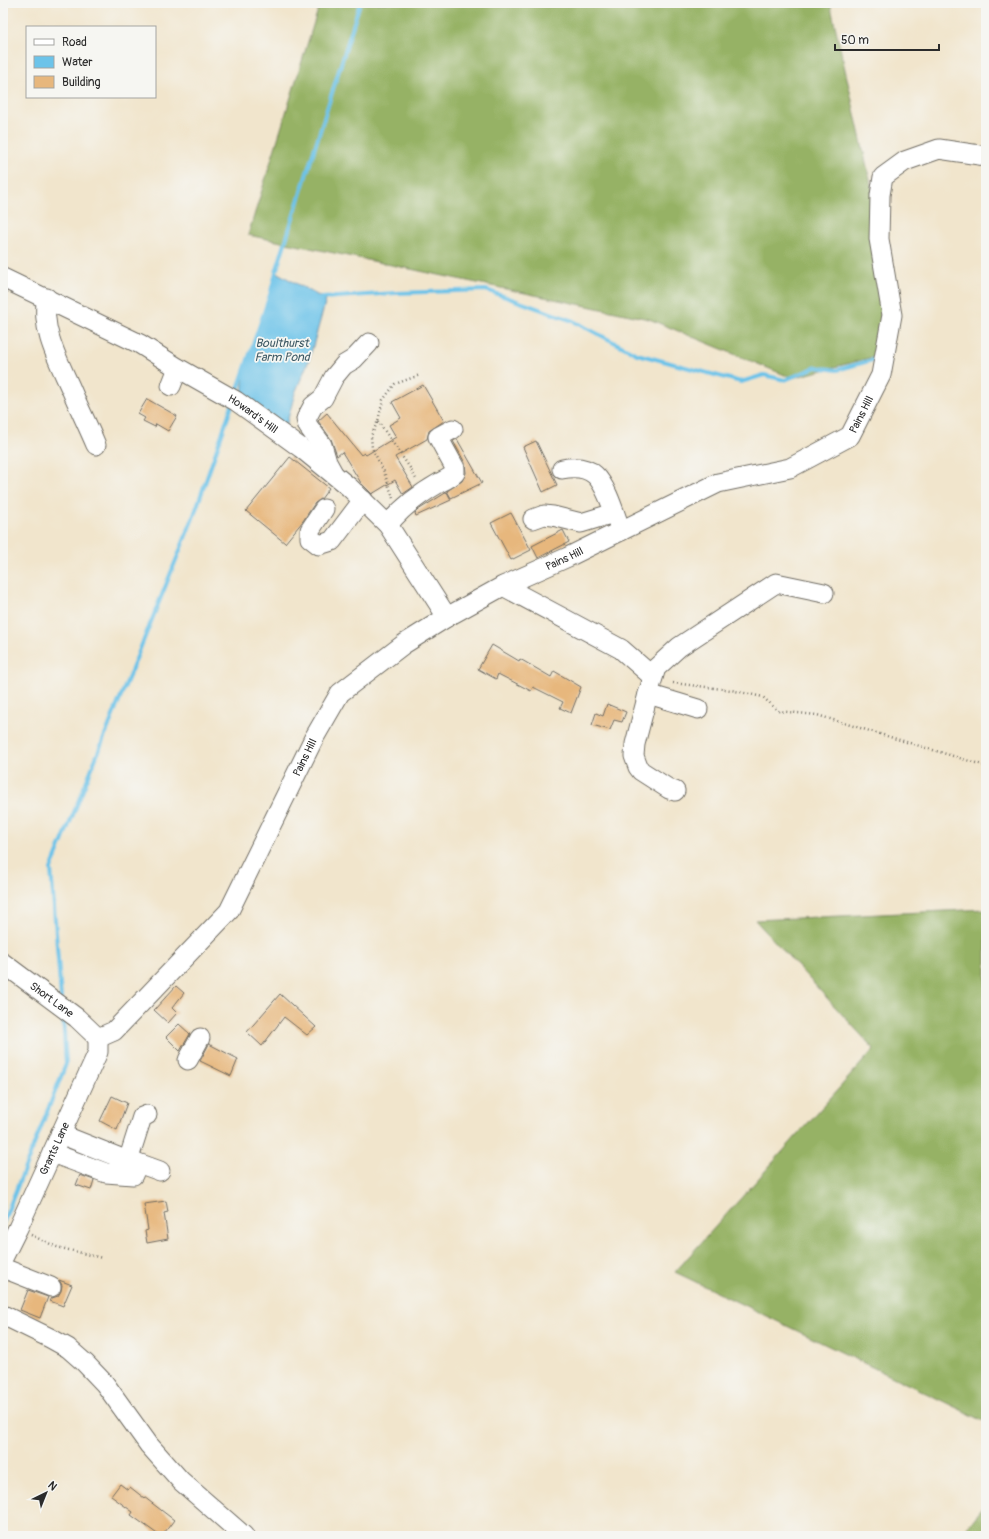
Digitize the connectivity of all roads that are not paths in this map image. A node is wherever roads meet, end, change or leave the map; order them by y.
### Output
1 (986, 156) edge
2 (3, 278) edge
3 (47, 298) junction
4 (369, 343) dead end
5 (178, 368) junction
6 (171, 386) dead end
7 (453, 429) dead end
8 (96, 445) dead end
9 (562, 468) dead end
10 (334, 475) junction
11 (363, 500) junction
12 (324, 509) dead end
13 (614, 513) junction
14 (394, 518) junction
15 (533, 519) dead end
16 (620, 531) junction
17 (504, 586) junction
18 (824, 593) dead end
19 (447, 617) junction
20 (650, 685) junction
21 (698, 709) dead end
22 (675, 791) dead end
23 (3, 962) edge
24 (98, 1038) junction
25 (200, 1038) dead end
26 (188, 1060) dead end
27 (147, 1115) dead end
28 (60, 1134) junction
29 (52, 1153) junction
30 (160, 1171) dead end
31 (3, 1258) edge
32 (3, 1268) edge
33 (51, 1286) dead end
34 (3, 1315) edge
35 (244, 1536) edge

1 - 16 street, Pains Hill
2 - 3 street, Howard's Hill
3 - 5 street, Howard's Hill
3 - 8 street
4 - 10 street
5 - 6 street
5 - 10 street, Howard's Hill
7 - 14 street
9 - 13 street
10 - 11 street, Howard's Hill
11 - 12 street
11 - 14 street, Howard's Hill
13 - 15 street
13 - 16 street
14 - 19 street, Howard's Hill
16 - 17 street, Pains Hill
17 - 19 street, Pains Hill
17 - 20 street
18 - 20 street
19 - 24 street, Pains Hill
20 - 21 street
20 - 22 street
23 - 24 street, Short Lane
24 - 28 street, Grants Lane
25 - 26 street
27 - 28 street
28 - 29 street, Grants Lane
29 - 30 street
29 - 31 street, Grants Lane
32 - 33 street
34 - 35 street

